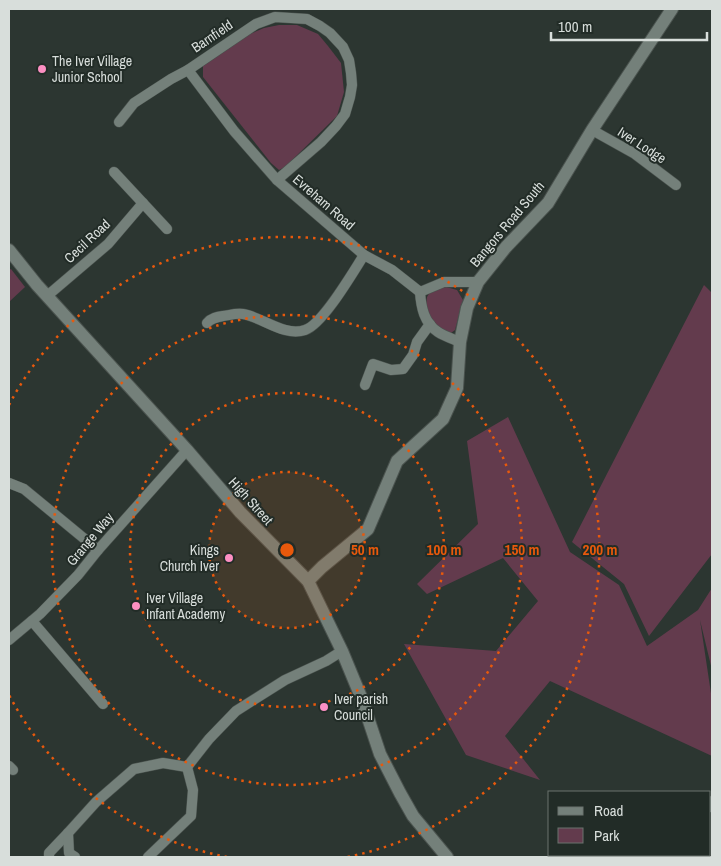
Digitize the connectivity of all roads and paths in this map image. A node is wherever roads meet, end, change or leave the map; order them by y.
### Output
1 (672, 9) edge
2 (188, 70) junction
3 (119, 122) dead end
4 (592, 130) junction
5 (114, 172) dead end
6 (277, 180) junction
7 (676, 185) dead end
8 (143, 203) junction
9 (167, 229) dead end
10 (9, 250) edge
11 (364, 255) junction
12 (478, 282) junction
13 (420, 292) junction
14 (47, 296) junction
15 (207, 323) dead end
16 (430, 324) junction
17 (460, 342) junction
18 (364, 385) dead end
19 (187, 450) junction
20 (9, 483) edge
21 (98, 550) junction
22 (308, 581) junction
23 (32, 621) junction
24 (9, 640) edge
25 (342, 651) junction
26 (103, 704) dead end
27 (187, 768) junction
28 (68, 833) junction
29 (49, 857) edge
30 (75, 857) edge
31 (148, 857) edge
32 (447, 857) edge

1 - 4 main road, Bangors Road South
2 - 3 street, Barnfield
2 - 6 street, Evreham Road
2 - 6 street, Barnfield
4 - 7 street, Iver Lodge
4 - 12 main road, Bangors Road South
5 - 8 street
6 - 11 street, Evreham Road
8 - 9 street
8 - 14 street, Cecil Road
10 - 14 main road, High Street
11 - 13 street, Evreham Road
11 - 15 street
12 - 13 street
12 - 17 main road, Bangors Road South
13 - 16 street
14 - 19 main road, High Street
16 - 17 street
16 - 18 street
17 - 22 main road, Bangors Road South
19 - 21 street, Grange Way
19 - 22 main road, High Street
20 - 21 street
21 - 23 street, Grange Way
22 - 25 main road, High Street
23 - 24 street, Grange Way
23 - 26 street
25 - 27 street
25 - 32 main road, High Street
27 - 28 street
27 - 31 street
28 - 29 street
28 - 30 street

